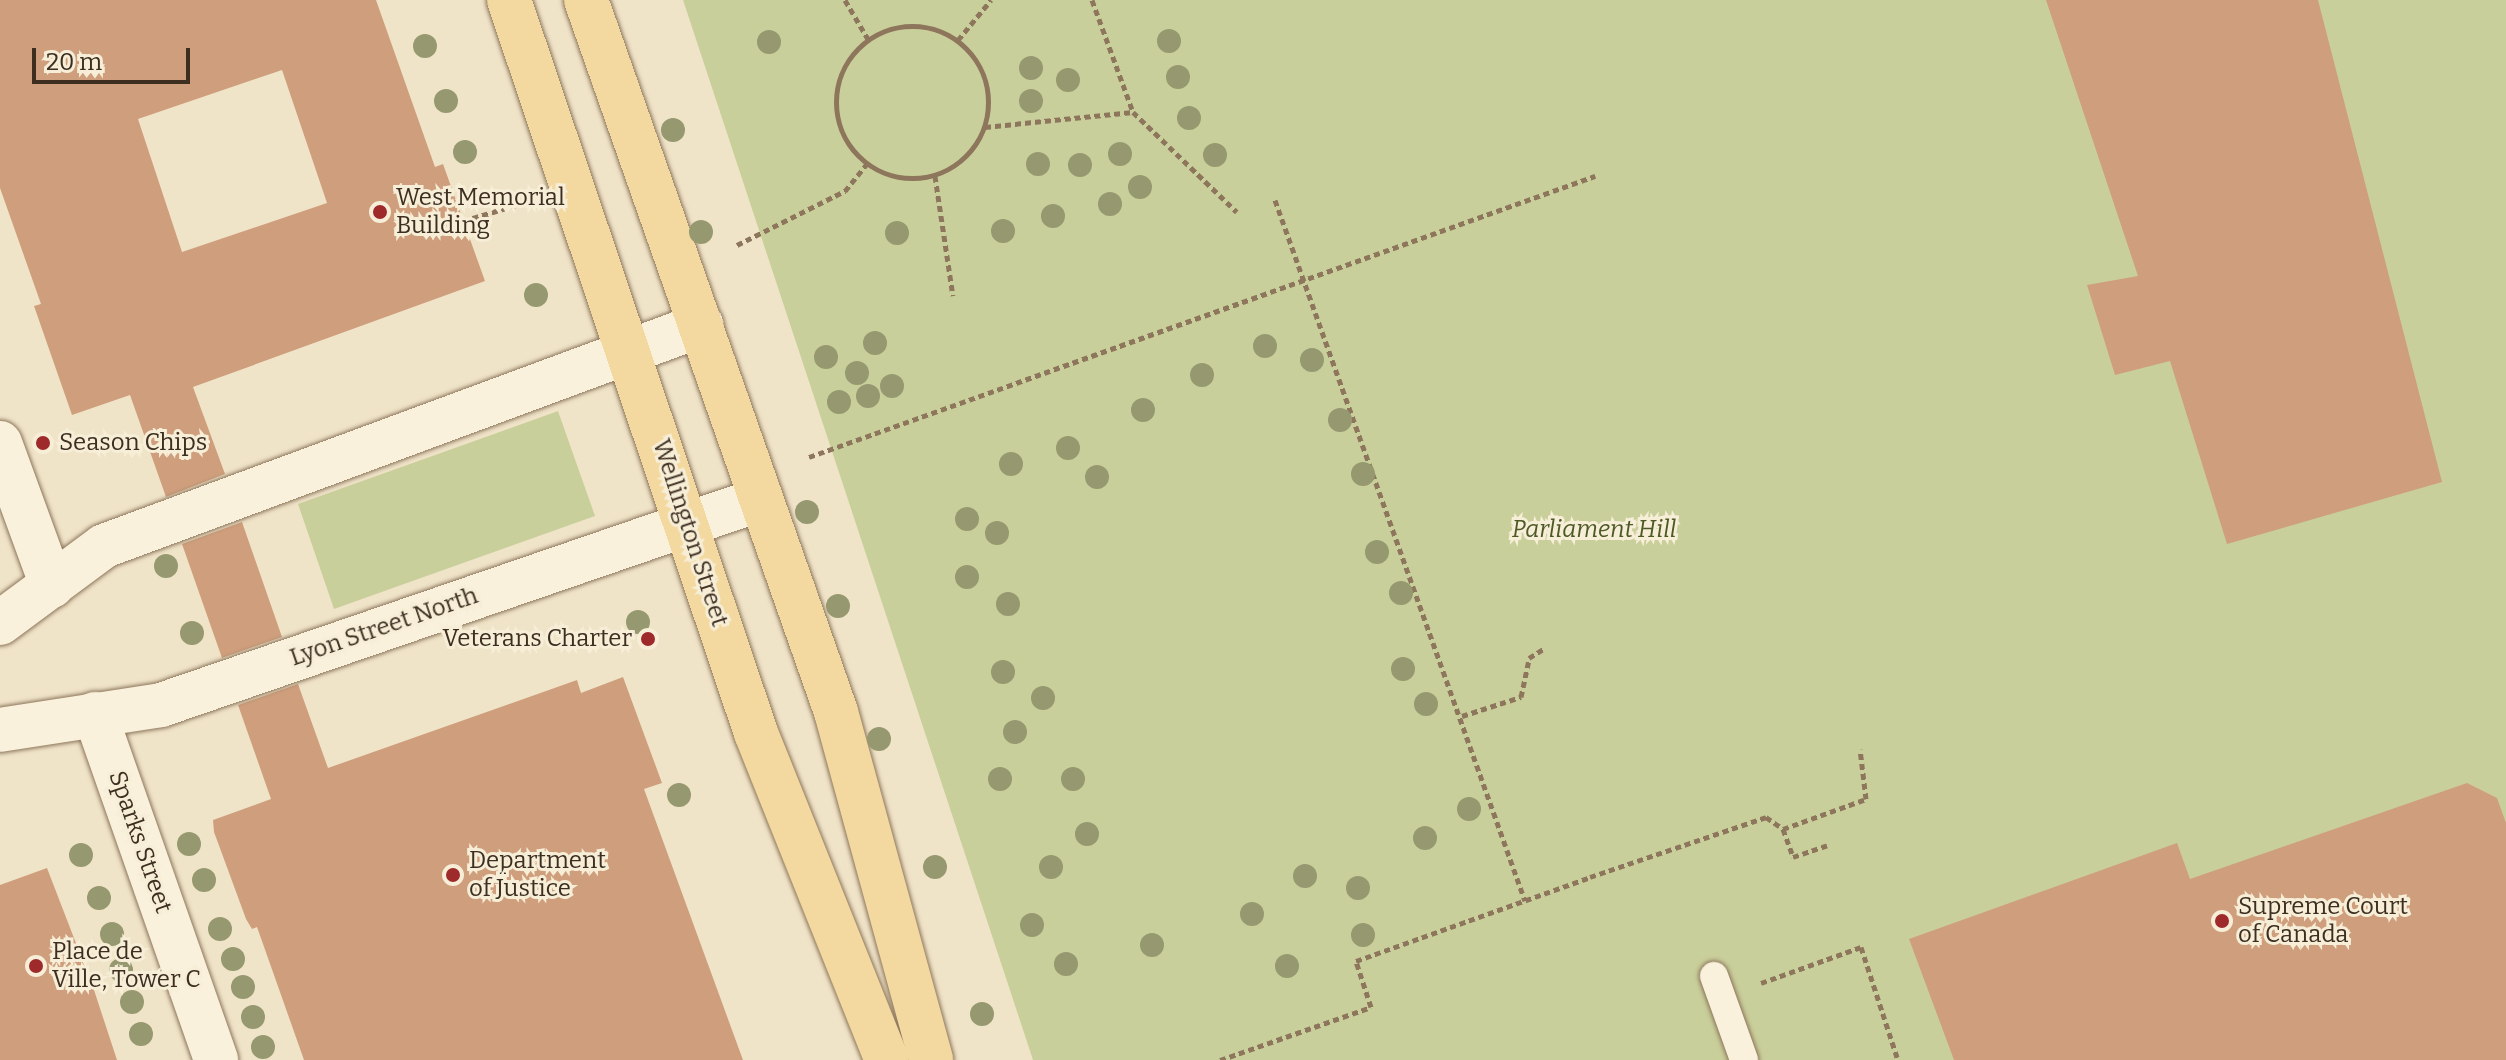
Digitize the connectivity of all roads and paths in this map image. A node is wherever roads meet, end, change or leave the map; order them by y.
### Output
1 (509, 0) edge
2 (586, 0) edge
3 (845, 0) edge
4 (991, 0) edge
5 (1092, 0) edge
6 (868, 39) junction
7 (958, 40) junction
8 (1133, 112) junction
9 (985, 127) junction
10 (867, 164) junction
11 (935, 176) junction
12 (1595, 176) dead end
13 (1275, 200) dead end
14 (516, 205) dead end
15 (1237, 212) dead end
16 (463, 221) dead end
17 (737, 245) dead end
18 (1304, 283) junction
19 (953, 296) dead end
20 (701, 325) junction
21 (629, 349) junction
22 (0, 443) edge
23 (809, 457) dead end
24 (761, 499) junction
25 (685, 524) junction
26 (52, 586) junction
27 (0, 623) edge
28 (1545, 648) dead end
29 (95, 714) junction
30 (1462, 716) junction
31 (0, 730) edge
32 (1860, 749) dead end
33 (1783, 829) junction
34 (1827, 845) dead end
35 (1525, 901) junction
36 (1714, 976) dead end
37 (1752, 986) dead end
38 (216, 1060) edge
39 (887, 1060) edge
40 (931, 1060) edge
41 (1220, 1060) edge
42 (1744, 1060) edge
43 (1898, 1060) edge

1 - 21 main road, Wellington Street
2 - 20 main road
3 - 6 path
4 - 7 path
5 - 8 path
6 - 7 path
6 - 10 path
7 - 9 path
8 - 9 path
8 - 15 path
9 - 11 path
10 - 11 path
10 - 17 path
11 - 19 path
12 - 18 path
13 - 18 path
14 - 16 path
18 - 23 path
18 - 30 path
20 - 21 street
20 - 24 main road
21 - 25 main road, Wellington Street
21 - 26 street
22 - 26 street
24 - 25 street, Lyon Street North
24 - 40 main road
25 - 29 street, Lyon Street North
25 - 39 main road, Wellington Street
26 - 27 street
28 - 30 path
29 - 31 street, Lyon Street North
29 - 38 street, Sparks Street
30 - 35 path
32 - 33 path
33 - 34 path
33 - 35 path
35 - 41 path
36 - 42 lane
37 - 43 path

